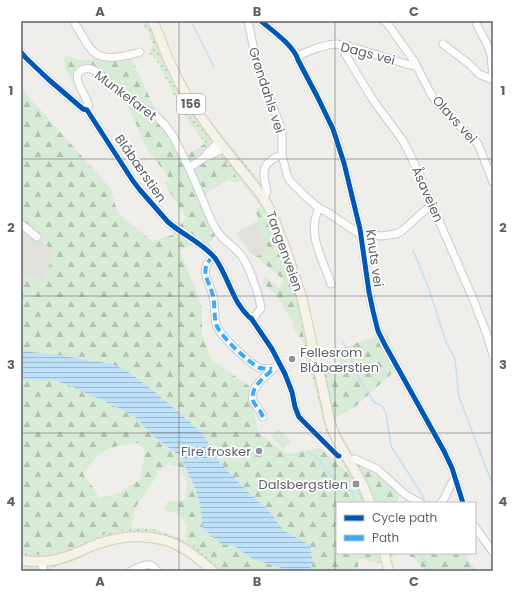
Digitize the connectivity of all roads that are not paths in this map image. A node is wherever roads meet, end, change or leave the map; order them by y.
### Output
1 (73, 21) edge
2 (153, 21) edge
3 (248, 21) edge
4 (262, 21) edge
5 (384, 21) edge
6 (477, 25) dead end
7 (443, 44) dead end
8 (342, 45) junction
9 (21, 52) edge
10 (140, 52) dead end
11 (297, 56) junction
12 (416, 66) junction
13 (493, 79) edge
14 (87, 110) junction
15 (221, 145) junction
16 (282, 155) junction
17 (189, 168) junction
18 (493, 182) edge
19 (263, 197) junction
20 (432, 204) junction
21 (319, 208) junction
22 (21, 224) edge
23 (360, 234) junction
24 (37, 237) dead end
25 (213, 256) junction
26 (331, 284) dead end
27 (252, 318) junction
28 (493, 355) edge
29 (280, 365) junction
30 (272, 369) junction
31 (263, 417) dead end
32 (317, 435) dead end
33 (348, 459) junction
34 (454, 478) junction
35 (370, 502) edge
36 (419, 502) edge
37 (442, 502) edge
38 (463, 502) edge
39 (476, 529) edge
40 (493, 552) edge
41 (384, 554) edge
42 (21, 560) edge
43 (43, 566) edge
44 (131, 571) edge
45 (157, 571) edge
46 (213, 571) edge
47 (389, 571) edge

1 - 10 street
2 - 15 main road, Tangenveien / 156
3 - 16 street, Grøndahls vei
4 - 11 street, Knuts vei
5 - 12 street, Olavs vei
6 - 13 street
7 - 13 street
8 - 11 street, Dags vei
8 - 12 street, Dags vei
8 - 20 street, Åsaveien
9 - 14 street, Blåbærstien
11 - 23 street, Knuts vei
12 - 18 street, Olavs vei
14 - 17 street, Munkefaret
14 - 25 street, Blåbærstien
15 - 17 street
15 - 19 main road, Tangenveien / 156
16 - 19 street
16 - 21 street, Grøndahls vei
17 - 27 street, Munkefaret
19 - 33 main road, Tangenveien / 156
20 - 23 street
20 - 28 street, Åsaveien
21 - 23 street, Grøndahls vei
21 - 26 street
22 - 24 street
23 - 34 street, Knuts vei
25 - 27 street, Blåbærstien
25 - 30 street
27 - 29 street, Blåbærstien
29 - 30 street
29 - 32 street, Blåbærstien
30 - 31 street
33 - 35 main road, Tangenveien / 156
33 - 36 street
34 - 37 street
34 - 38 street, Knuts vei
39 - 40 street
41 - 47 main road
42 - 43 main road
43 - 46 main road
44 - 45 street

